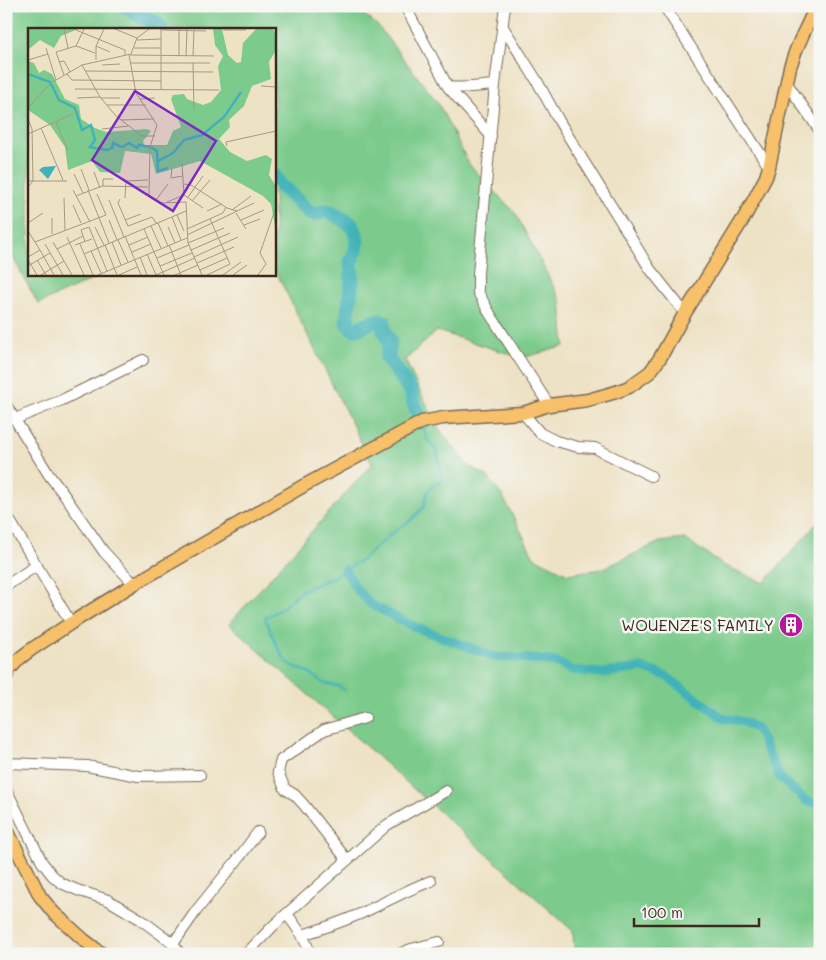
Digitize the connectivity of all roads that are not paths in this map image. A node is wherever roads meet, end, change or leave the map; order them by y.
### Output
1 (406, 6) edge
2 (505, 6) edge
3 (664, 6) edge
4 (819, 6) edge
5 (503, 27) junction
6 (786, 82) junction
7 (495, 85) junction
8 (448, 87) junction
9 (820, 131) edge
10 (490, 136) junction
11 (769, 167) junction
12 (685, 313) junction
13 (143, 360) dead end
14 (6, 405) edge
15 (549, 405) junction
16 (523, 413) junction
17 (15, 419) junction
18 (651, 476) dead end
19 (6, 514) edge
20 (37, 565) junction
21 (134, 584) junction
22 (6, 586) edge
23 (71, 623) junction
24 (6, 677) edge
25 (366, 718) dead end
26 (6, 763) edge
27 (200, 775) dead end
28 (6, 789) edge
29 (446, 791) dead end
30 (6, 828) edge
31 (258, 832) dead end
32 (347, 860) junction
33 (431, 881) dead end
34 (287, 914) junction
35 (302, 935) junction
36 (439, 942) dead end
37 (173, 944) junction
38 (102, 954) edge
39 (180, 954) edge
40 (246, 954) edge
41 (311, 954) edge
42 (399, 954) edge

1 - 8 street
2 - 5 street
3 - 11 street
4 - 6 main road
5 - 7 street
5 - 12 street
6 - 9 street
6 - 11 main road
7 - 8 street
7 - 10 street
8 - 10 street
10 - 15 street
11 - 12 main road
12 - 15 main road
13 - 17 street
14 - 17 street
15 - 16 main road
16 - 18 street
16 - 21 main road
17 - 21 street
19 - 20 street
20 - 22 street
20 - 23 street
21 - 23 main road
23 - 24 main road
25 - 32 street
26 - 27 street
28 - 37 street
29 - 32 street
30 - 38 main road
31 - 37 street
32 - 34 street
33 - 35 street
34 - 35 street
34 - 40 street
35 - 41 street
36 - 42 street
37 - 39 street

